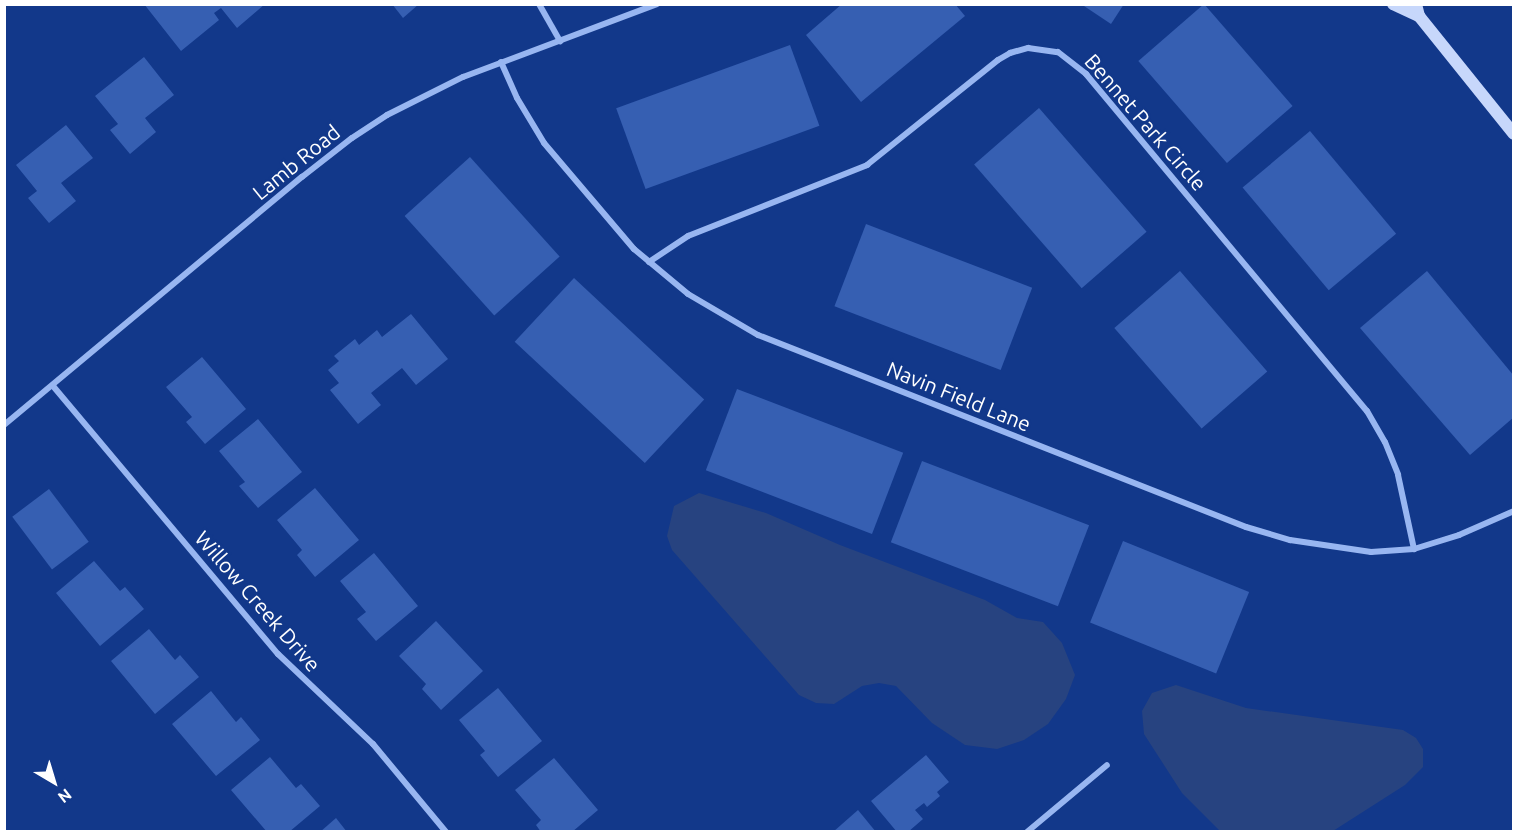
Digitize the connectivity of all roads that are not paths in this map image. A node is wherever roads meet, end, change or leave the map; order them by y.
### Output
1 (539, 4) edge
2 (657, 4) edge
3 (1393, 4) edge
4 (1417, 10) edge
5 (560, 40) junction
6 (501, 62) junction
7 (1514, 134) edge
8 (649, 262) junction
9 (53, 386) junction
10 (4, 425) edge
11 (1514, 511) edge
12 (1414, 549) junction
13 (1107, 765) dead end
14 (446, 831) edge
15 (1027, 831) edge

1 - 5 street
2 - 5 street, Lamb Road
3 - 4 main road
4 - 7 main road
5 - 6 street, Lamb Road
6 - 8 street, Navin Field Lane
6 - 9 street, Lamb Road
8 - 12 street, Navin Field Lane
8 - 12 street, Bennet Park Circle
9 - 10 street, Lamb Road
9 - 14 street, Willow Creek Drive
11 - 12 street, Navin Field Lane
13 - 15 street

